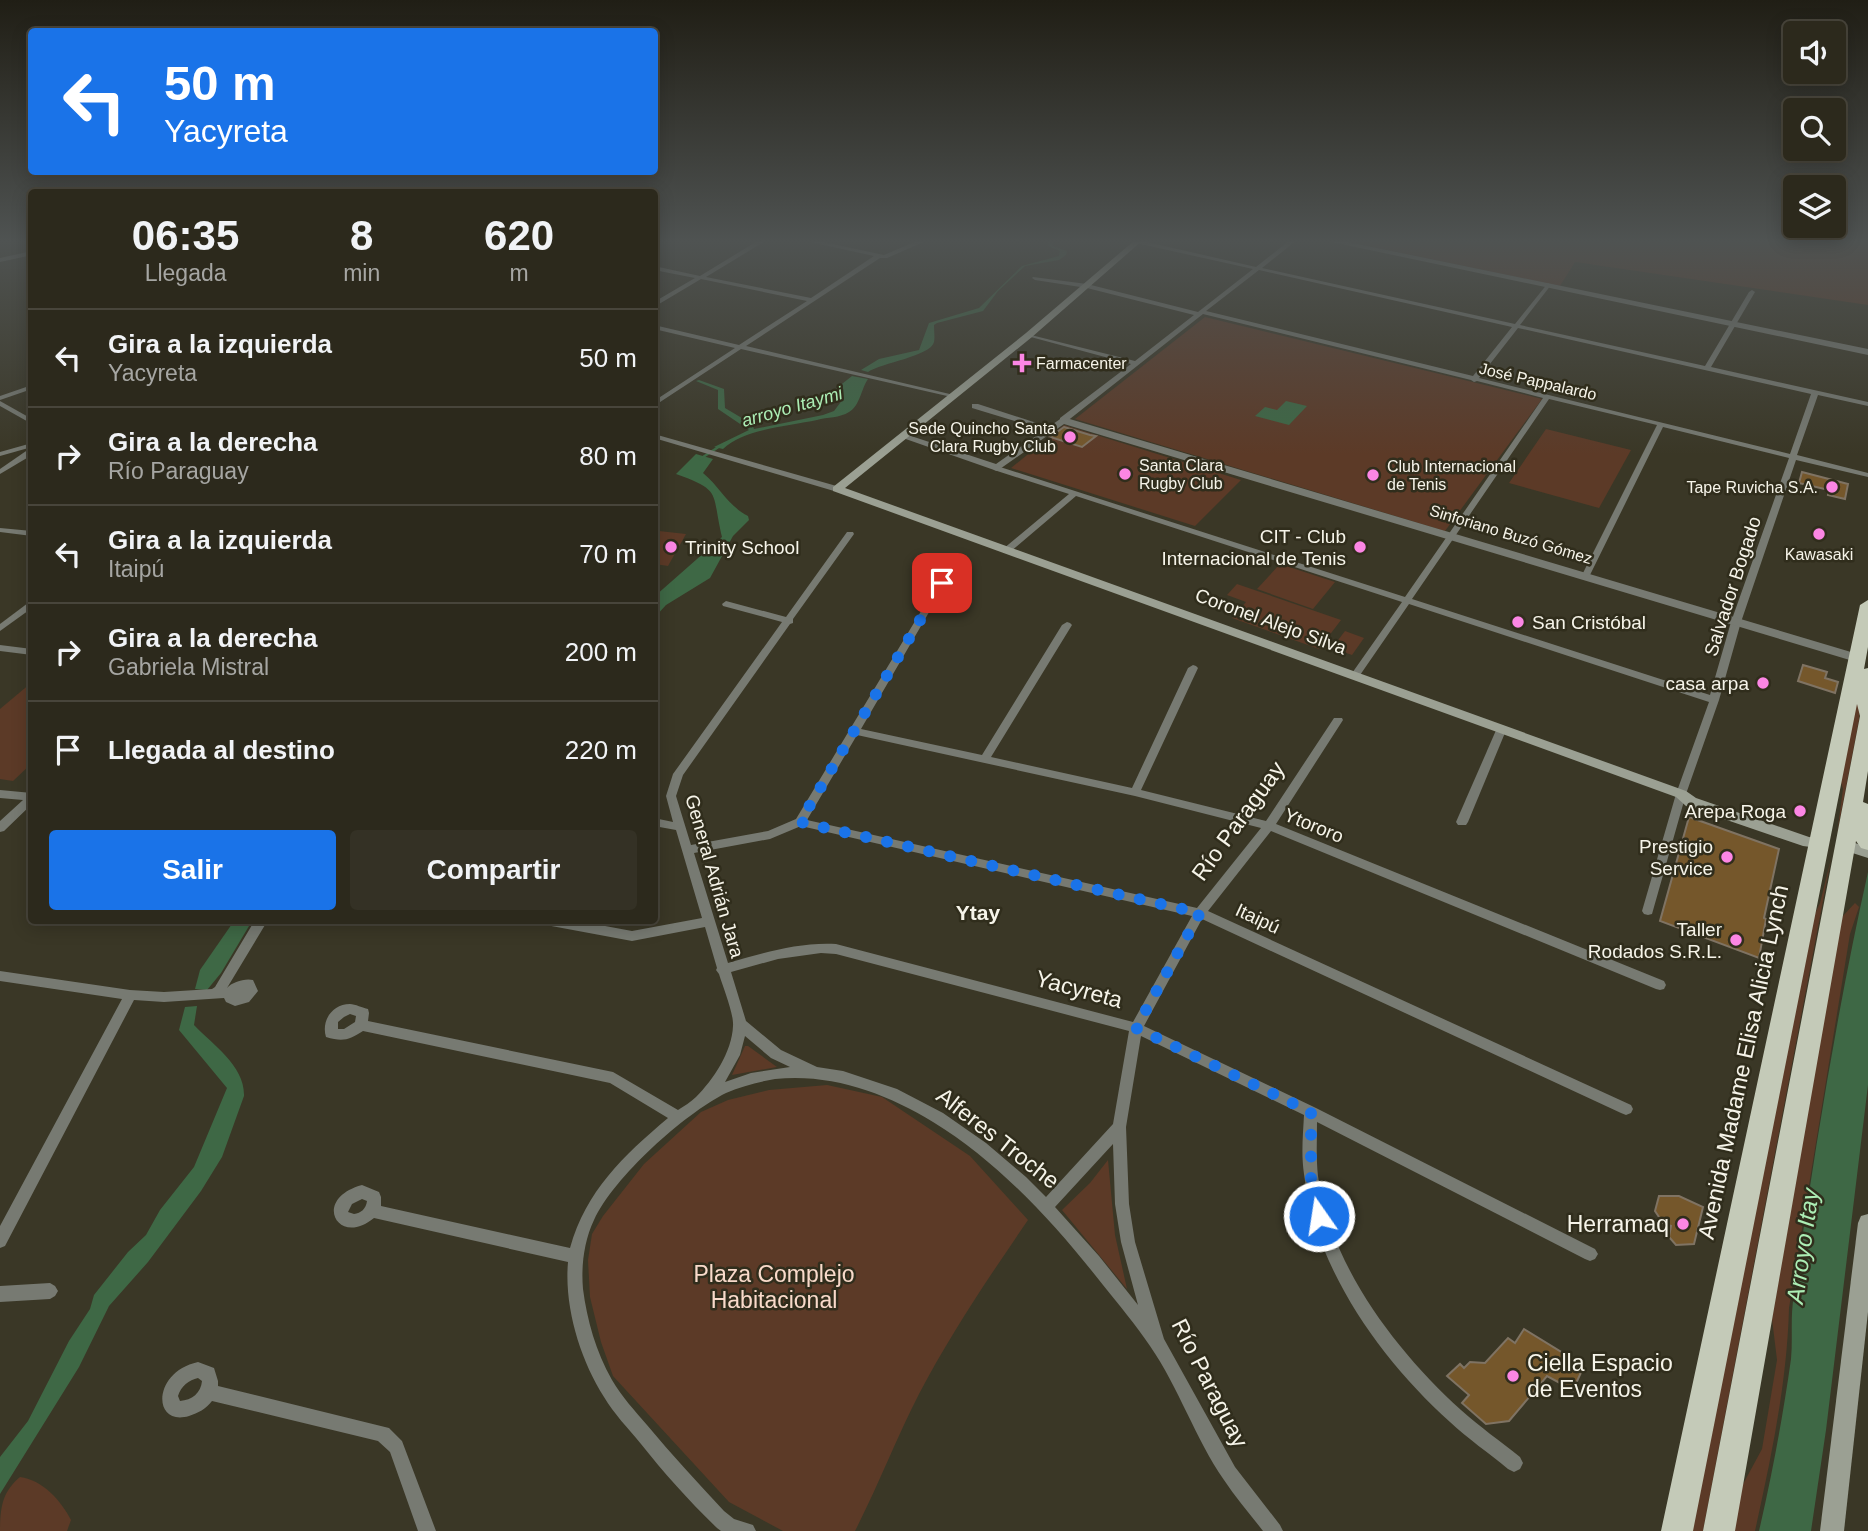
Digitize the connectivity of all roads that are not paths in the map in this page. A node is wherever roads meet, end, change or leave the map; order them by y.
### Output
1 (794, 311) edge
2 (1057, 311) edge
3 (1193, 311) edge
4 (1447, 311) edge
5 (1528, 311) edge
6 (1675, 311) edge
7 (1739, 311) edge
8 (1200, 313) junction
9 (1731, 323) junction
10 (1517, 327) junction
11 (658, 328) edge
12 (1030, 335) junction
13 (741, 347) junction
14 (1868, 352) edge
15 (1136, 363) junction
16 (1706, 369) junction
17 (1474, 380) junction
18 (28, 388) edge
19 (1815, 393) junction
20 (954, 397) junction
21 (1547, 397) junction
22 (0, 398) edge
23 (658, 401) edge
24 (0, 403) edge
25 (1868, 404) edge
26 (975, 406) dead end
27 (28, 420) edge
28 (1063, 420) junction
29 (1661, 424) junction
30 (1051, 429) junction
31 (658, 437) edge
32 (905, 437) junction
33 (28, 446) edge
34 (0, 454) edge
35 (28, 454) edge
36 (1794, 457) junction
37 (997, 468) junction
38 (0, 472) edge
39 (1868, 475) edge
40 (837, 489) junction
41 (1074, 494) junction
42 (0, 530) edge
43 (28, 534) edge
44 (850, 534) dead end
45 (1452, 537) junction
46 (1006, 551) junction
47 (1585, 577) junction
48 (942, 583) dead end
49 (1407, 602) junction
50 (726, 604) dead end
51 (1868, 605) edge
52 (28, 606) edge
53 (790, 621) junction
54 (1735, 622) junction
55 (1067, 625) dead end
56 (0, 628) edge
57 (0, 648) edge
58 (28, 652) edge
59 (1864, 664) edge
60 (1193, 668) dead end
61 (1355, 676) junction
62 (1714, 701) junction
63 (1868, 716) edge
64 (1338, 720) dead end
65 (1502, 728) junction
66 (856, 731) junction
67 (984, 760) junction
68 (1135, 792) junction
69 (0, 794) edge
70 (1681, 794) junction
71 (28, 797) edge
72 (28, 801) edge
73 (800, 822) junction
74 (1462, 822) dead end
75 (658, 823) edge
76 (1269, 826) junction
77 (681, 827) junction
78 (0, 828) edge
79 (1818, 843) junction
80 (1860, 843) edge
81 (687, 850) junction
82 (1868, 853) edge
83 (1648, 911) dead end
84 (1200, 913) junction
85 (707, 922) junction
86 (260, 924) edge
87 (568, 924) edge
88 (722, 970) junction
89 (0, 976) edge
90 (1660, 985) dead end
91 (230, 992) dead end
92 (213, 994) junction
93 (130, 995) junction
94 (740, 1024) junction
95 (362, 1025) dead end
96 (1136, 1028) junction
97 (815, 1073) junction
98 (697, 1103) junction
99 (1626, 1109) dead end
100 (1311, 1112) junction
101 (679, 1118) junction
102 (1119, 1127) junction
103 (1047, 1206) junction
104 (372, 1211) dead end
105 (1867, 1237) edge
106 (0, 1241) edge
107 (1590, 1254) dead end
108 (576, 1257) junction
109 (50, 1291) dead end
110 (0, 1294) edge
111 (1157, 1342) junction
112 (208, 1392) dead end
113 (1514, 1463) dead end
114 (723, 1528) edge
115 (1266, 1528) edge
116 (426, 1531) edge
117 (747, 1531) edge
118 (1676, 1531) edge
119 (1719, 1531) edge
120 (1832, 1531) edge

1 - 13 street
2 - 12 main road
3 - 8 street, José Pappalardo
4 - 10 street
5 - 10 street
6 - 9 street
7 - 9 street
8 - 15 street
8 - 17 street, José Pappalardo
9 - 14 street
9 - 16 street
10 - 16 street
10 - 17 street
11 - 13 street
12 - 15 street
12 - 20 main road
13 - 20 street
13 - 23 street
15 - 28 street
16 - 19 street
17 - 21 street, José Pappalardo
18 - 22 street
19 - 25 street
19 - 36 street, Salvador Bogado
20 - 32 main road
21 - 29 street, José Pappalardo
21 - 45 street
24 - 27 street
26 - 30 street
28 - 30 street
28 - 45 street, Sinforiano Buzó Gómez
29 - 36 street, José Pappalardo
29 - 47 street
30 - 37 street
31 - 40 street, Coronel Alejo Silva
32 - 37 street
32 - 40 main road
33 - 34 street
35 - 38 street
36 - 39 street, José Pappalardo
36 - 54 street, Salvador Bogado
37 - 41 street
40 - 46 main road, Coronel Alejo Silva
41 - 46 street
41 - 49 street
42 - 43 street
44 - 53 street, General Adrián Jara
45 - 47 street, Sinforiano Buzó Gómez
45 - 49 street
46 - 61 main road, Coronel Alejo Silva
47 - 54 street, Sinforiano Buzó Gómez
48 - 66 street
49 - 61 street
49 - 62 street
50 - 53 street
51 - 59 highway, Avenida Madame Elisa Alicia Lynch
52 - 56 street
53 - 77 street, General Adrián Jara
54 - 59 street, Sinforiano Buzó Gómez
54 - 62 street, Salvador Bogado
55 - 67 street
57 - 58 street
59 - 63 highway
59 - 79 highway, Avenida Madame Elisa Alicia Lynch
60 - 68 street
61 - 65 main road, Coronel Alejo Silva
62 - 70 street, Salvador Bogado
63 - 80 highway
64 - 76 street, Río Paraguay
65 - 70 main road, Coronel Alejo Silva
65 - 74 street
66 - 67 street, Ytororo
66 - 73 street
67 - 68 street, Ytororo
68 - 76 street, Ytororo
69 - 71 street
70 - 79 main road, Coronel Alejo Silva
70 - 83 street, Salvador Bogado
72 - 78 street
73 - 81 street
73 - 84 street, Itaipú
75 - 77 street
76 - 84 street, Río Paraguay
76 - 90 street, Ytororo
77 - 81 street, General Adrián Jara
79 - 80 highway, Coronel Alejo Silva
79 - 118 highway, Avenida Madame Elisa Alicia Lynch
80 - 82 main road, Coronel Alejo Silva
80 - 119 highway
81 - 85 street, General Adrián Jara
84 - 96 street, Río Paraguay
84 - 99 street, Itaipú
85 - 87 street
85 - 88 street, General Adrián Jara
86 - 92 street
88 - 94 street, General Adrián Jara
88 - 96 street, Yacyreta
89 - 93 street
91 - 92 street
92 - 93 street
93 - 106 street
94 - 97 street
94 - 98 street
95 - 101 street
96 - 100 street, Yacyreta
96 - 102 street, Río Paraguay
97 - 98 street, Alferes Troche
97 - 103 street, Alferes Troche
98 - 101 street, Alferes Troche
100 - 107 street, Yacyreta
100 - 113 street
101 - 108 street, Alferes Troche
102 - 103 street
102 - 111 street, Río Paraguay
103 - 111 street, Alferes Troche
104 - 108 street
105 - 120 main road
108 - 114 street, Alferes Troche
109 - 110 street
111 - 115 street, Río Paraguay
112 - 116 street
114 - 117 street

